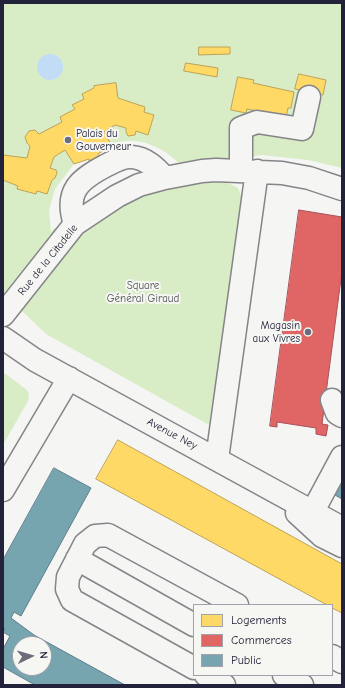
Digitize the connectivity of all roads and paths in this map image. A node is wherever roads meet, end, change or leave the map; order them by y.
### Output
1 (309, 97) dead end
2 (249, 171) junction
3 (165, 178) junction
4 (342, 189) edge
5 (75, 224) junction
6 (3, 316) edge
7 (3, 338) edge
8 (69, 378) junction
9 (342, 457) edge
10 (217, 459) junction
11 (3, 490) edge
12 (275, 491) junction
13 (313, 511) junction
14 (342, 528) edge
15 (342, 546) edge
16 (77, 559) junction
17 (235, 604) edge
18 (193, 623) edge
19 (333, 657) edge
20 (342, 662) edge
21 (193, 667) edge
22 (286, 676) edge
23 (302, 685) edge

1 - 2 street
2 - 3 street, Rue de la Citadelle
2 - 4 street, Rue de la Citadelle
2 - 10 street
3 - 5 street, Rue de la Citadelle
3 - 5 street
5 - 6 street, Rue de la Citadelle
7 - 8 street, Avenue Ney
8 - 10 street, Avenue Ney
8 - 11 street
9 - 13 street
10 - 12 street, Avenue Ney
12 - 13 street, Avenue Ney
12 - 15 street
13 - 14 street, Avenue Ney
16 - 17 street
16 - 18 street
16 - 21 street
19 - 20 street
22 - 23 street

